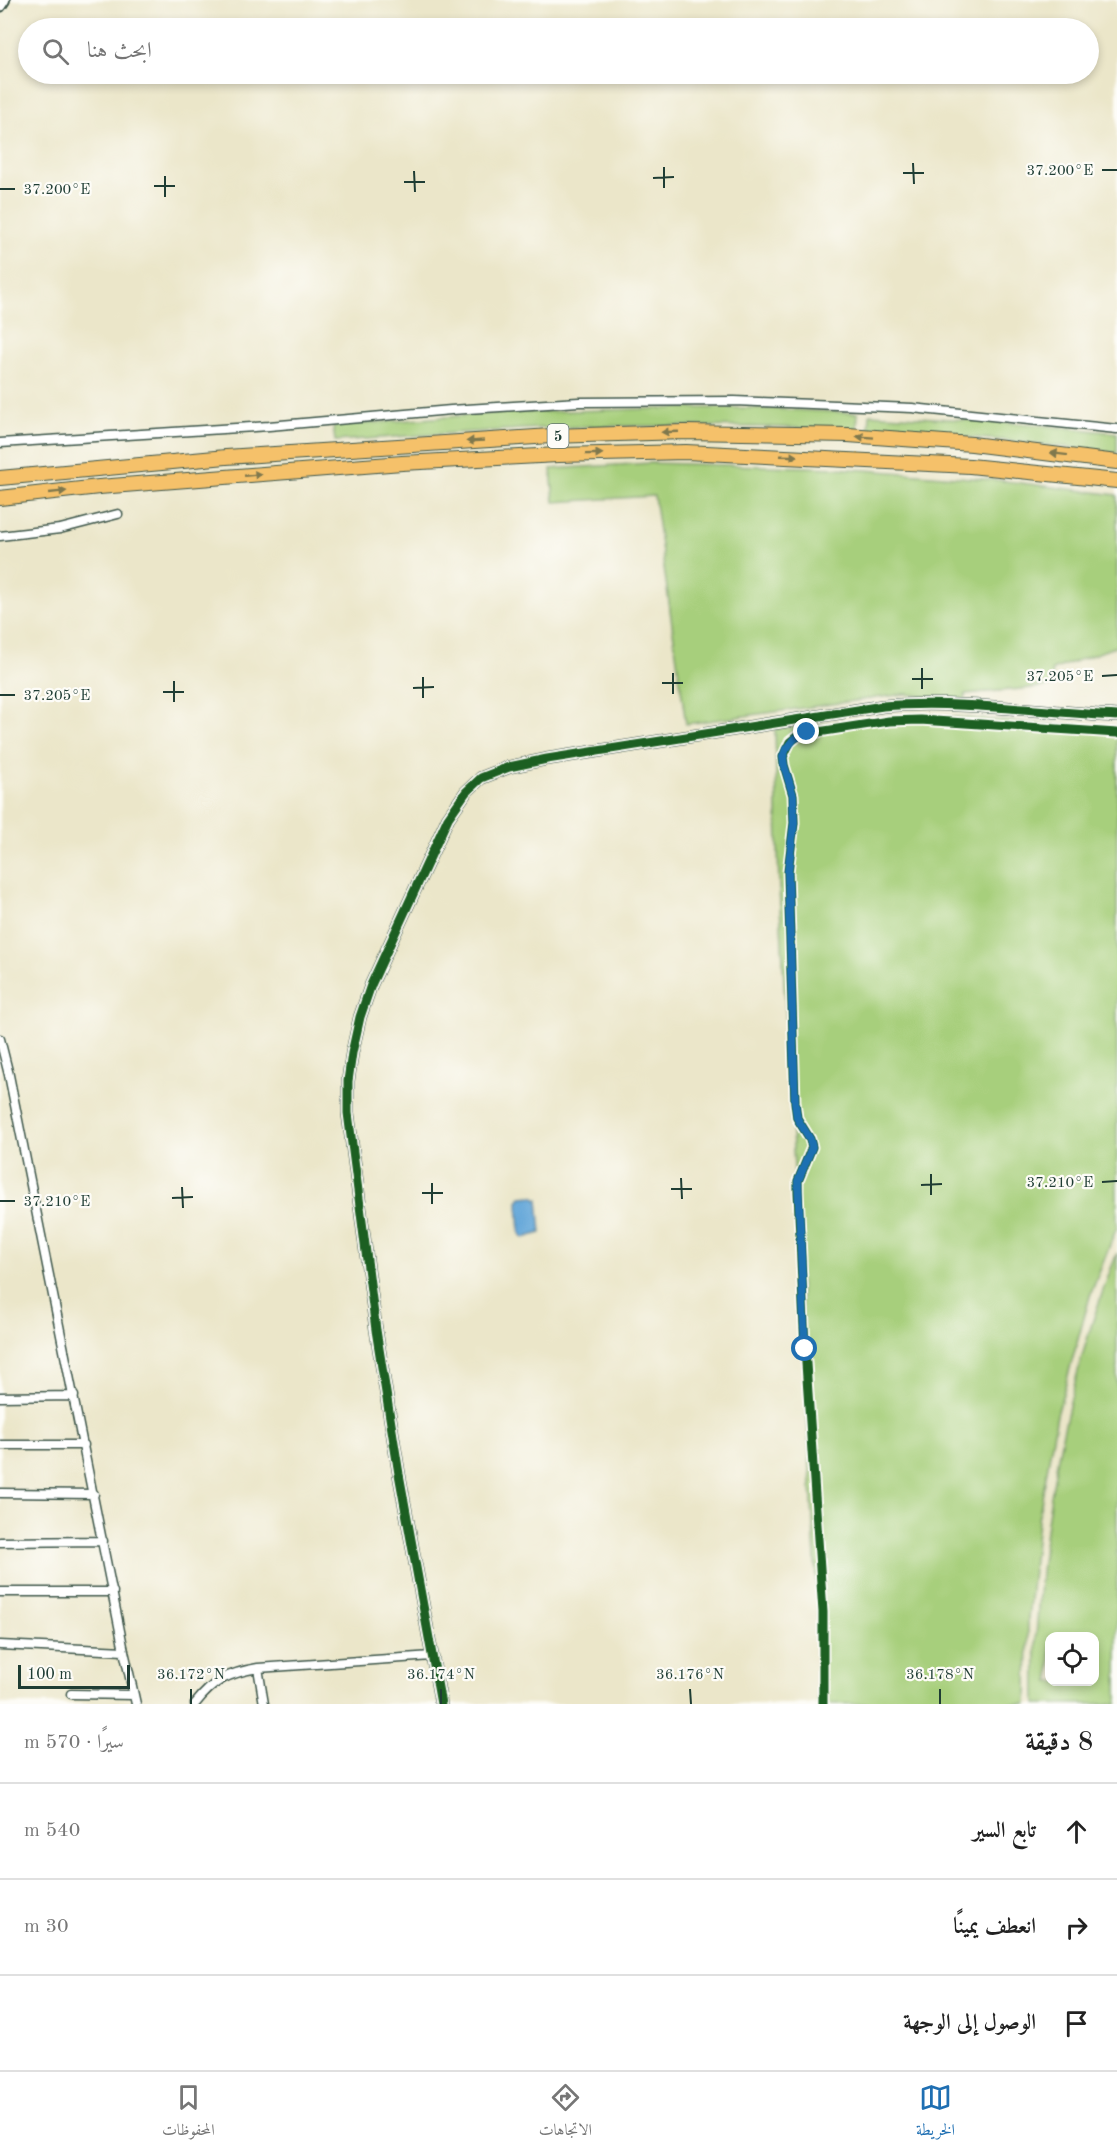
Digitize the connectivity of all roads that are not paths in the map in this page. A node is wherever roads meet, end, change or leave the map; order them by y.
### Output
1 (4, 0) edge
2 (0, 6) edge
3 (1117, 429) edge
4 (0, 442) edge
5 (1117, 462) edge
6 (0, 477) edge
7 (1117, 481) edge
8 (0, 498) edge
9 (118, 514) dead end
10 (0, 536) edge
11 (1117, 716) edge
12 (1117, 733) edge
13 (0, 1039) edge
14 (74, 1396) junction
15 (0, 1397) edge
16 (0, 1445) edge
17 (84, 1445) junction
18 (0, 1493) edge
19 (94, 1494) junction
20 (103, 1541) junction
21 (0, 1542) edge
22 (0, 1592) edge
23 (113, 1592) junction
24 (0, 1645) edge
25 (124, 1652) junction
26 (432, 1656) junction
27 (258, 1668) junction
28 (71, 1694) dead end
29 (135, 1700) edge
30 (195, 1704) edge
31 (264, 1704) edge
32 (441, 1704) edge
33 (823, 1704) edge

1 - 2 street
3 - 4 street
5 -> 6 highway, 5
8 -> 7 highway, 5
9 - 10 street
11 - 26 street
12 - 33 street
13 - 14 street
14 - 15 street
14 - 17 street
16 - 17 street
17 - 19 street
18 - 19 street
19 - 20 street
20 - 21 street
20 - 23 street
22 - 23 street
23 - 25 street
24 - 25 street
25 - 29 street
26 - 27 street
26 - 32 street
27 - 30 street
27 - 31 street
28 - 29 street

